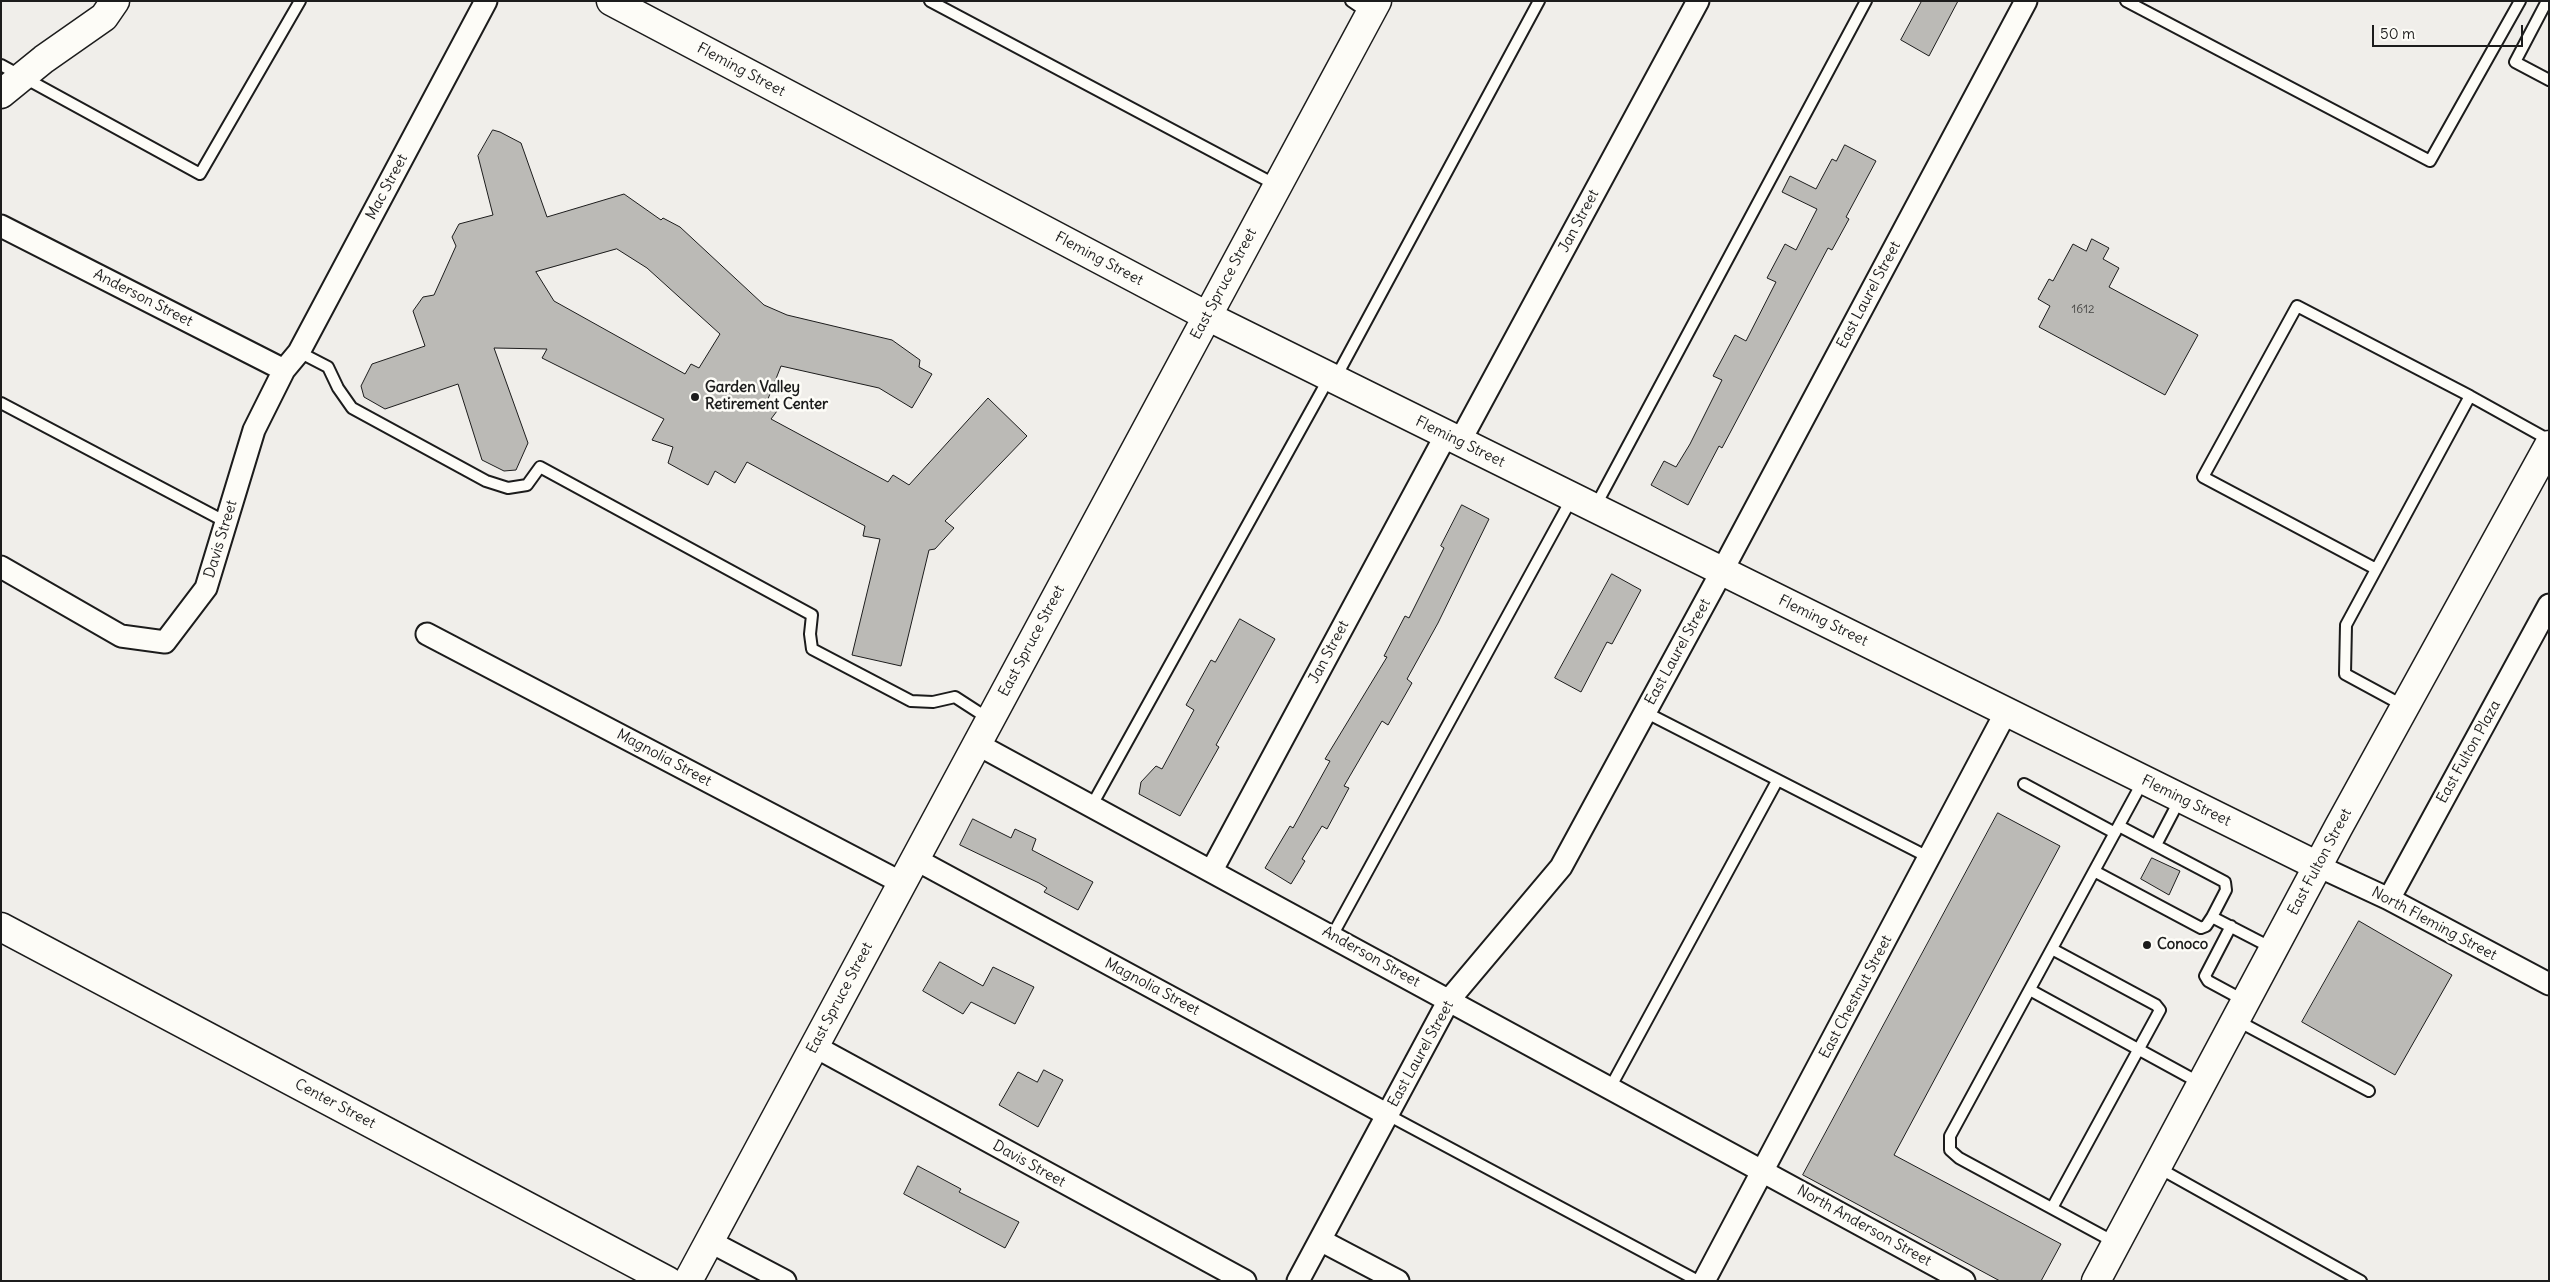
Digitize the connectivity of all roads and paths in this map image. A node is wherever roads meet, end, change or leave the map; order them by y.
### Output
1 (115, 1) edge
2 (300, 1) edge
3 (486, 1) edge
4 (611, 1) edge
5 (930, 1) edge
6 (1539, 1) edge
7 (1698, 1) edge
8 (1866, 1) edge
9 (2026, 1) edge
10 (2126, 1) edge
11 (2520, 1) edge
12 (2547, 1) edge
13 (1366, 6) edge
14 (12, 70) edge
15 (2549, 80) edge
16 (1, 94) edge
17 (1277, 186) junction
18 (1, 226) edge
19 (1207, 316) junction
20 (299, 352) junction
21 (284, 370) junction
22 (1332, 378) junction
23 (2470, 396) junction
24 (1, 403) edge
25 (1453, 438) junction
26 (2549, 440) edge
27 (2549, 445) edge
28 (1583, 503) junction
29 (226, 522) junction
30 (1, 567) edge
31 (2376, 569) junction
32 (1722, 572) junction
33 (2549, 605) edge
34 (426, 634) dead end
35 (2405, 707) junction
36 (1645, 712) junction
37 (2006, 712) junction
38 (990, 719) junction
39 (977, 744) junction
40 (2144, 780) junction
41 (1776, 781) junction
42 (2024, 784) dead end
43 (2180, 798) junction
44 (1092, 806) junction
45 (2117, 830) junction
46 (2156, 845) junction
47 (1930, 858) junction
48 (915, 859) junction
49 (2318, 866) junction
50 (1212, 870) junction
51 (2094, 871) junction
52 (902, 883) junction
53 (2389, 898) junction
54 (2212, 917) junction
55 (1, 926) edge
56 (2230, 926) junction
57 (1332, 936) junction
58 (2052, 949) junction
59 (2273, 949) junction
60 (2549, 984) edge
61 (2030, 990) junction
62 (1449, 1000) junction
63 (2240, 1010) junction
64 (814, 1046) junction
65 (2139, 1049) junction
66 (2201, 1083) junction
67 (1610, 1088) junction
68 (2369, 1091) dead end
69 (1388, 1114) junction
70 (2157, 1167) junction
71 (1764, 1172) junction
72 (2052, 1208) junction
73 (1320, 1240) junction
74 (709, 1241) junction
75 (2116, 1243) junction
76 (668, 1281) edge
77 (688, 1281) edge
78 (785, 1281) edge
79 (1245, 1281) edge
80 (1298, 1281) edge
81 (1398, 1281) edge
82 (1698, 1281) edge
83 (1704, 1281) edge
84 (1964, 1281) edge
85 (2096, 1281) edge
86 (2361, 1281) edge

1 - 14 street
2 - 14 lane
3 - 20 street, Mac Street
4 - 19 street, Fleming Street
5 - 17 lane
6 - 22 lane
7 - 25 street, Jan Street
8 - 28 lane
9 - 32 street, East Laurel Street
10 - 11 lane
12 - 15 lane
13 - 17 street, East Spruce Street
14 - 16 street
17 - 19 street, East Spruce Street
18 - 21 street, Anderson Street
19 - 22 street, Fleming Street
19 - 38 street, East Spruce Street
20 - 21 street, Mac Street
20 - 38 lane
21 - 29 street, Davis Street
22 - 25 street, Fleming Street
22 - 44 lane
23 - 26 lane
23 - 31 lane
23 - 31 lane
24 - 29 lane
25 - 28 street, Fleming Street
25 - 50 street, Jan Street
27 - 35 street, East Fulton Street
28 - 32 street, Fleming Street
28 - 57 lane
29 - 30 street, Davis Street
31 - 35 lane
32 - 36 street, East Laurel Street
32 - 37 street, Fleming Street
33 - 53 street, East Fulton Plaza
34 - 52 street, Magnolia Street
35 - 49 street, East Fulton Street
36 - 41 lane
36 - 62 street, East Laurel Street
37 - 40 street, Fleming Street
37 - 47 street, East Chestnut Street
38 - 39 street, East Spruce Street
39 - 44 street, Anderson Street
39 - 48 street, East Spruce Street
40 - 43 street, Fleming Street
40 - 45 lane
41 - 47 lane
41 - 67 lane
42 - 45 lane
43 - 46 lane
43 - 49 street, Fleming Street
44 - 50 street, Anderson Street
45 - 46 lane
45 - 51 lane
46 - 54 lane
47 - 71 street, East Chestnut Street
48 - 52 street, East Spruce Street
48 - 69 street, Magnolia Street
49 - 53 street, North Fleming Street
49 - 59 street, East Fulton Street
50 - 57 street, Anderson Street
51 - 54 lane
51 - 58 lane
52 - 64 street, East Spruce Street
53 - 60 street, North Fleming Street
54 - 56 lane
55 - 76 street, Center Street
56 - 59 lane
56 - 63 lane
57 - 62 street, Anderson Street
58 - 61 lane
58 - 65 lane
59 - 63 street, East Fulton Street
61 - 65 lane
61 - 72 lane
62 - 67 street, Anderson Street
62 - 69 street, East Laurel Street
63 - 66 street, East Fulton Street
63 - 68 lane
64 - 74 street, East Spruce Street
64 - 79 street, Davis Street
65 - 66 lane
65 - 72 lane
66 - 70 street, East Fulton Street
67 - 71 street, Anderson Street
69 - 73 street, East Laurel Street
69 - 82 lane
70 - 75 street, East Fulton Street
70 - 86 lane
71 - 83 street, East Chestnut Street
71 - 84 street, North Anderson Street
72 - 75 lane
73 - 80 street, East Laurel Street
73 - 81 street
74 - 77 street, East Spruce Street
74 - 78 street
75 - 85 street, East Fulton Street

